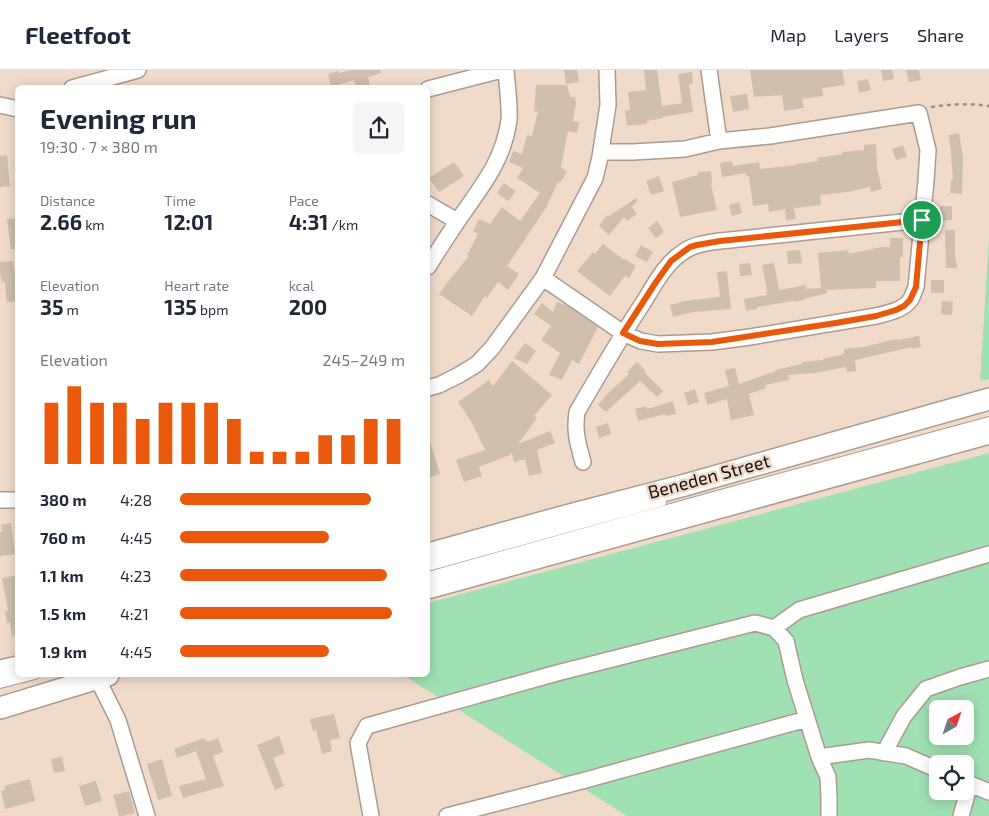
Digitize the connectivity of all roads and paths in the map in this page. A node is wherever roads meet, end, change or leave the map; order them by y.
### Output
1 (138, 70) edge
2 (502, 70) edge
3 (506, 70) edge
4 (607, 70) edge
5 (709, 70) edge
6 (83, 85) edge
7 (430, 89) edge
8 (0, 105) edge
9 (989, 106) edge
10 (15, 108) edge
11 (919, 114) junction
12 (719, 141) junction
13 (601, 152) junction
14 (430, 205) edge
15 (922, 220) junction
16 (457, 221) junction
17 (430, 264) edge
18 (543, 278) junction
19 (623, 333) junction
20 (430, 388) edge
21 (989, 399) edge
22 (989, 421) edge
23 (989, 433) edge
24 (583, 462) dead end
25 (0, 500) edge
26 (15, 500) edge
27 (668, 500) dead end
28 (430, 553) edge
29 (989, 554) edge
30 (430, 566) edge
31 (430, 575) edge
32 (430, 587) edge
33 (774, 628) junction
34 (15, 667) edge
35 (989, 669) edge
36 (0, 671) edge
37 (27, 677) edge
38 (103, 677) edge
39 (0, 684) edge
40 (0, 708) edge
41 (808, 719) junction
42 (884, 753) junction
43 (819, 757) junction
44 (929, 766) edge
45 (974, 786) edge
46 (989, 792) edge
47 (964, 800) edge
48 (147, 816) edge
49 (371, 816) edge
50 (447, 816) edge
51 (829, 816) edge
52 (961, 816) edge

1 - 6 street
2 - 7 street
3 - 16 street
4 - 13 street
5 - 12 street
8 - 10 street
9 - 11 path
11 - 12 street
11 - 15 street
12 - 13 street
13 - 18 street
14 - 16 street
15 - 19 street
15 - 19 street
16 - 17 street
18 - 19 street
18 - 20 street
19 - 24 street
21 - 28 main road, Beneden Street
22 - 31 lane
23 - 32 main road, Beneden Street
25 - 26 street
27 - 30 lane
29 - 33 street
33 - 41 street
33 - 49 street
34 - 36 main road
35 - 42 street
37 - 39 lane
38 - 40 main road
38 - 48 street
41 - 43 street
41 - 50 street
42 - 43 street
42 - 44 street
43 - 51 street
45 - 46 street
47 - 52 street

